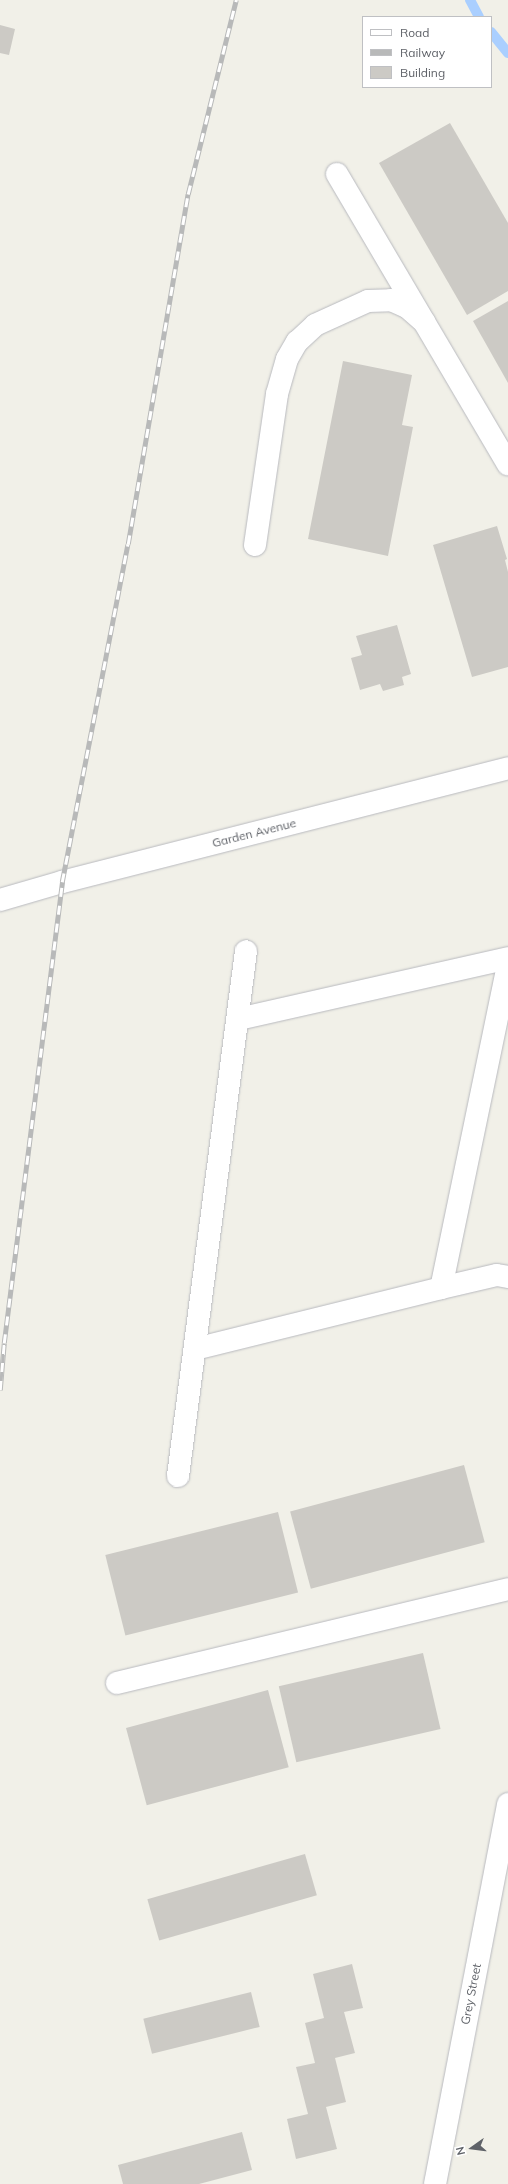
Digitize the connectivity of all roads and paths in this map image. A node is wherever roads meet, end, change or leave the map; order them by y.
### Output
1 (337, 174) dead end
2 (424, 322) junction
3 (508, 464) edge
4 (255, 545) dead end
5 (508, 768) edge
6 (0, 900) edge
7 (246, 951) dead end
8 (508, 958) edge
9 (508, 966) edge
10 (238, 1019) junction
11 (508, 1278) edge
12 (442, 1288) junction
13 (195, 1349) junction
14 (178, 1476) dead end
15 (508, 1588) edge
16 (117, 1683) dead end
17 (508, 1804) edge
18 (435, 2184) edge

1 - 2 street
2 - 3 street
2 - 4 street
5 - 6 street, Garden Avenue
7 - 10 street
8 - 10 street
9 - 12 street
10 - 13 street
11 - 12 street
12 - 13 street
13 - 14 street
15 - 16 street
17 - 18 street, Grey Street

